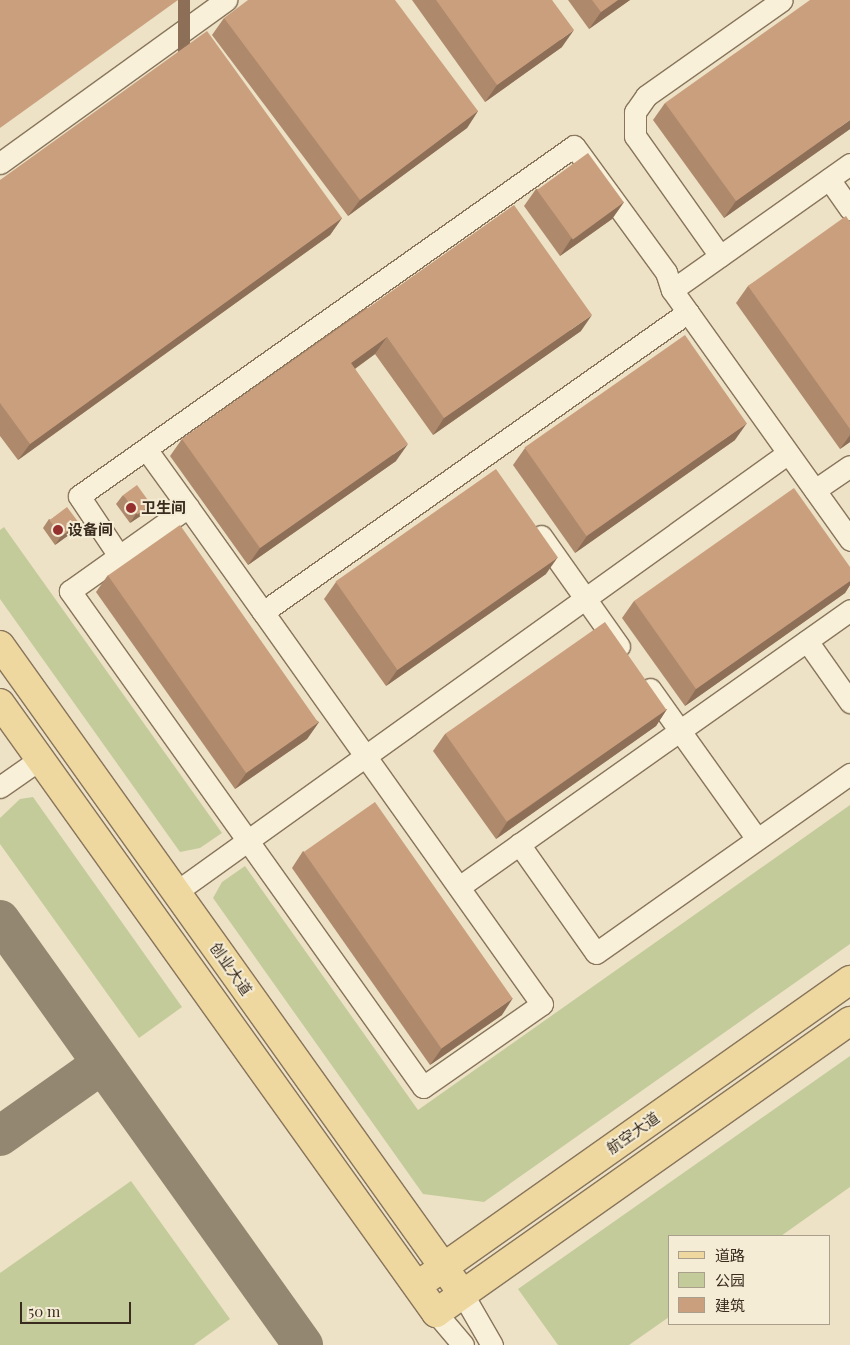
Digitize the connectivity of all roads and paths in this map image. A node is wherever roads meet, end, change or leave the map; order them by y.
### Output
1 (226, 0) edge
2 (782, 0) edge
3 (0, 163) edge
4 (850, 164) edge
5 (829, 179) junction
6 (850, 208) edge
7 (720, 256) junction
8 (672, 290) junction
9 (688, 312) junction
10 (146, 449) junction
11 (788, 453) junction
12 (850, 466) edge
13 (815, 490) junction
14 (188, 507) junction
15 (529, 519) edge
16 (850, 540) edge
17 (119, 556) junction
18 (585, 598) junction
19 (850, 610) edge
20 (263, 612) junction
21 (807, 641) junction
22 (0, 645) edge
23 (850, 702) edge
24 (0, 703) edge
25 (680, 731) junction
26 (365, 756) junction
27 (40, 759) junction
28 (850, 774) edge
29 (0, 786) edge
30 (757, 839) junction
31 (247, 840) junction
32 (519, 844) junction
33 (459, 887) junction
34 (176, 892) junction
35 (850, 980) edge
36 (850, 1021) edge
37 (444, 1267) junction
38 (416, 1286) junction
39 (462, 1293) junction
40 (436, 1313) junction
41 (463, 1345) edge
42 (492, 1345) edge

1 - 3 street
2 - 7 street
4 - 5 street
5 - 6 street
5 - 7 street
7 - 8 street
8 - 9 street
8 - 10 street
9 - 11 street
9 - 20 street
10 - 14 street
10 - 17 street
11 - 13 street
11 - 18 street
12 - 13 street
13 - 16 street
14 - 17 street
14 - 20 street
15 - 18 street
17 - 31 street
18 - 25 street
18 - 26 street
19 - 21 street
20 - 26 street
21 - 23 street
21 - 25 street
22 - 34 main road, 创业大道
24 - 27 main road
25 - 30 street
25 - 32 street
26 - 31 street
26 - 33 street
27 - 29 street
27 - 38 main road
28 - 30 street
30 - 32 street
31 - 33 street
31 - 34 street
32 - 33 street
34 - 37 main road, 创业大道
35 - 37 main road, 航空大道
36 - 39 main road
37 - 38 main road, 航空大道
37 - 39 main road, 创业大道
38 - 40 main road
39 - 40 main road
39 - 42 street
40 - 41 street

